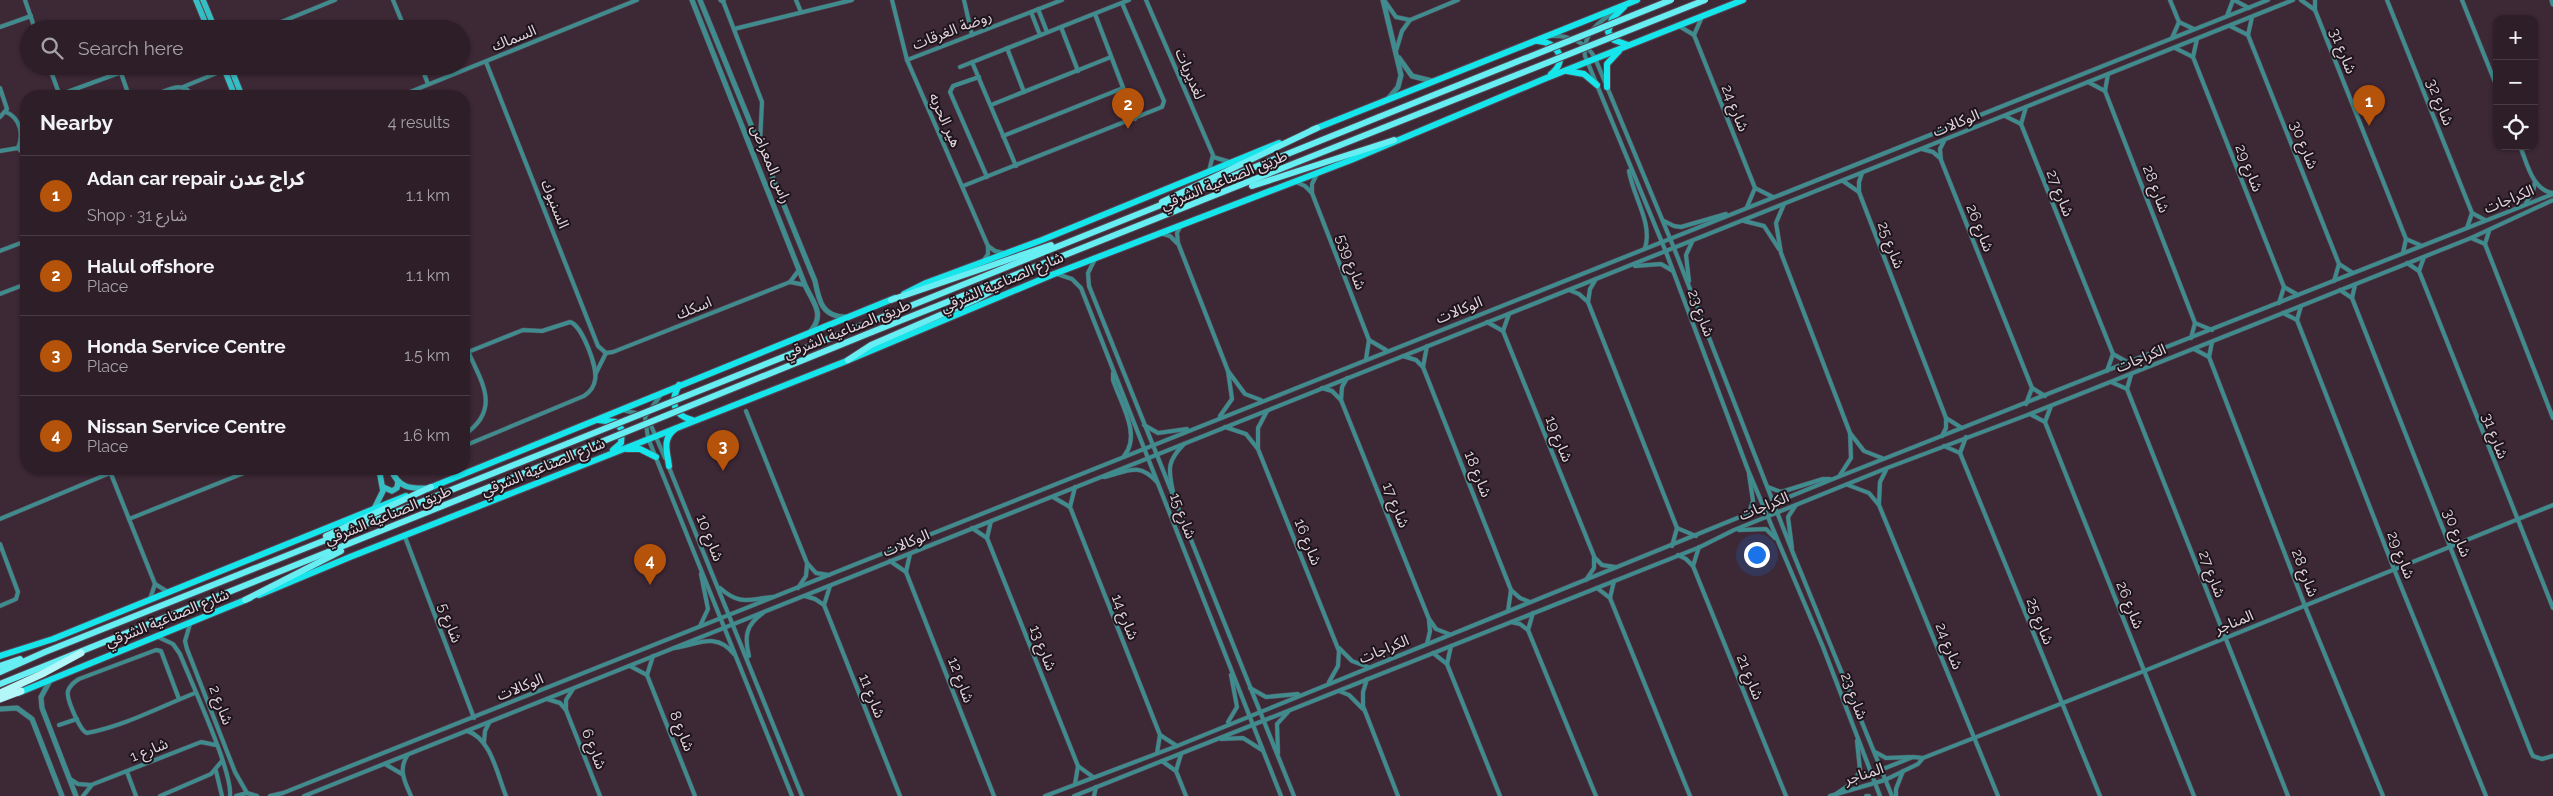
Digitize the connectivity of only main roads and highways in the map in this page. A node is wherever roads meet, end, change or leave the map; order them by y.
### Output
1 (196, 0) edge
2 (203, 0) edge
3 (1637, 0) edge
4 (1671, 0) edge
5 (1704, 0) edge
6 (1743, 0) edge
7 (1628, 4) junction
8 (204, 20) edge
9 (211, 20) edge
10 (1536, 41) junction
11 (1628, 45) junction
12 (1563, 71) junction
13 (228, 75) edge
14 (230, 75) edge
15 (1544, 79) junction
16 (1597, 85) road end
17 (1607, 87) road end
18 (233, 90) edge
19 (239, 90) edge
20 (1317, 128) junction
21 (1394, 140) junction
22 (1228, 192) junction
23 (1146, 211) junction
24 (1083, 236) junction
25 (1096, 257) joint
26 (1015, 276) junction
27 (891, 300) junction
28 (848, 360) junction
29 (679, 386) junction
30 (593, 420) junction
31 (692, 420) junction
32 (680, 425) junction
33 (620, 449) junction
34 (601, 457) junction
35 (656, 457) road end
36 (669, 466) road end
37 (470, 472) edge
38 (380, 475) edge
39 (394, 475) edge
40 (462, 475) edge
41 (398, 482) junction
42 (383, 487) junction
43 (431, 488) junction
44 (375, 507) junction
45 (355, 543) junction
46 (301, 550) junction
47 (245, 600) junction
48 (45, 652) junction
49 (81, 652) junction
50 (0, 656) edge
51 (0, 666) edge
52 (0, 672) edge
53 (0, 684) edge
54 (21, 692) junction
55 (0, 693) edge
56 (0, 699) edge
57 (0, 703) edge

1 - 8 main road
2 - 9 main road
3 - 7 main road, طريق الصناعية الشرقي
4 - 23 highway, طريق الصناعية الشرقي, bridge
5 - 22 highway, طريق الصناعية الشرقي, bridge
6 - 11 main road, طريق الصناعية الشرقي
7 - 10 main road, طريق الصناعية الشرقي
7 - 11 main road
10 - 15 main road
10 - 20 main road, طريق الصناعية الشرقي
11 - 12 main road, طريق الصناعية الشرقي
11 - 17 main road
12 - 15 main road, طريق الصناعية الشرقي
12 - 16 main road
13 - 18 main road
14 - 19 main road
15 - 21 main road, طريق الصناعية الشرقي
20 - 23 highway
20 - 27 main road, طريق الصناعية الشرقي
21 - 22 highway
21 - 25 main road, طريق الصناعية الشرقي
22 - 26 highway, طريق الصناعية الشرقي
23 - 24 highway, طريق الصناعية الشرقي
24 - 27 highway
24 - 46 highway, طريق الصناعية الشرقي, bridge
25 - 28 main road, شارع الصناعية الشرقي
26 - 28 highway
26 - 45 highway, طريق الصناعية الشرقي, bridge
27 - 29 main road, شارع الصناعية الشرقي
28 - 31 main road, شارع الصناعية الشرقي
29 - 30 main road, شارع الصناعية الشرقي
29 - 31 main road
30 - 34 main road
30 - 37 main road, شارع الصناعية الشرقي
31 - 32 main road, شارع الصناعية الشرقي
32 - 33 main road, شارع الصناعية الشرقي
32 - 36 main road
33 - 34 main road, شارع الصناعية الشرقي
33 - 35 main road
34 - 47 main road, شارع الصناعية الشرقي
38 - 42 main road
39 - 41 main road
40 - 43 main road, شارع الصناعية الشرقي
41 - 42 main road
41 - 43 main road
42 - 44 main road
43 - 44 main road, شارع الصناعية الشرقي
43 - 46 highway
44 - 50 main road, شارع الصناعية الشرقي
45 - 47 highway
45 - 49 highway, طريق الصناعية الشرقي
46 - 48 highway, طريق الصناعية الشرقي
47 - 54 main road, شارع الصناعية الشرقي
48 - 51 highway
48 - 52 highway, طريق الصناعية الشرقي
49 - 53 highway, طريق الصناعية الشرقي
49 - 55 highway
54 - 56 highway
54 - 57 main road, شارع الصناعية الشرقي

